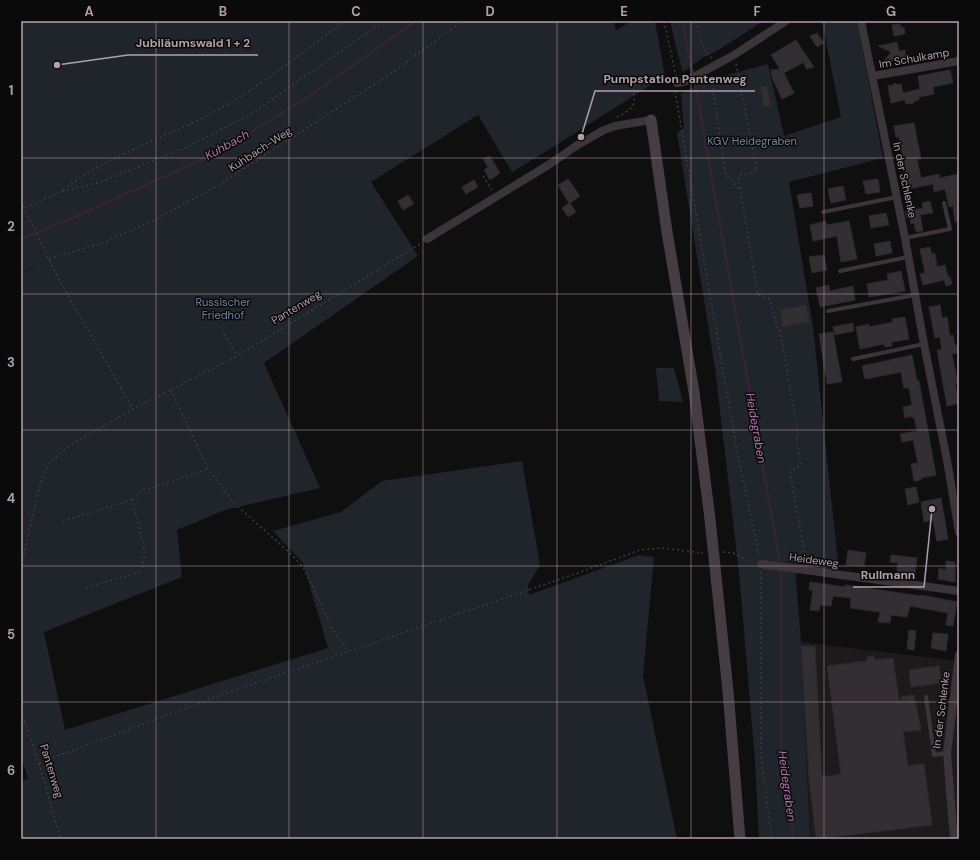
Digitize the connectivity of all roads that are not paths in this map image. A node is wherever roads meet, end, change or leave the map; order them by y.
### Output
1 (786, 21) edge
2 (862, 21) edge
3 (959, 61) edge
4 (873, 76) junction
5 (677, 83) road end
6 (651, 120) joint
7 (897, 197) junction
8 (944, 203) dead end
9 (823, 212) dead end
10 (906, 238) junction
11 (427, 240) road end
12 (909, 257) junction
13 (840, 271) dead end
14 (915, 295) junction
15 (828, 311) dead end
16 (924, 344) junction
17 (853, 359) dead end
18 (957, 508) edge
19 (959, 532) edge
20 (761, 564) road end
21 (959, 591) edge
22 (959, 655) edge
23 (926, 697) dead end
24 (947, 753) junction
25 (955, 808) edge
26 (740, 839) edge
27 (954, 839) edge

1 - 5 street
2 - 4 street, In der Schlenke
3 - 4 street, Im Schulkamp
4 - 7 street, In der Schlenke
6 - 11 street
6 - 26 main road
7 - 9 lane
7 - 10 street, In der Schlenke
8 - 10 lane
10 - 12 street, In der Schlenke
12 - 13 lane
12 - 14 street, In der Schlenke
14 - 15 lane
14 - 16 street, In der Schlenke
16 - 17 lane
16 - 18 street, In der Schlenke
18 - 19 street, In der Schlenke
20 - 21 street, Heideweg
22 - 24 street, In der Schlenke
23 - 24 lane
24 - 25 street, In der Schlenke
25 - 27 street, In der Schlenke

